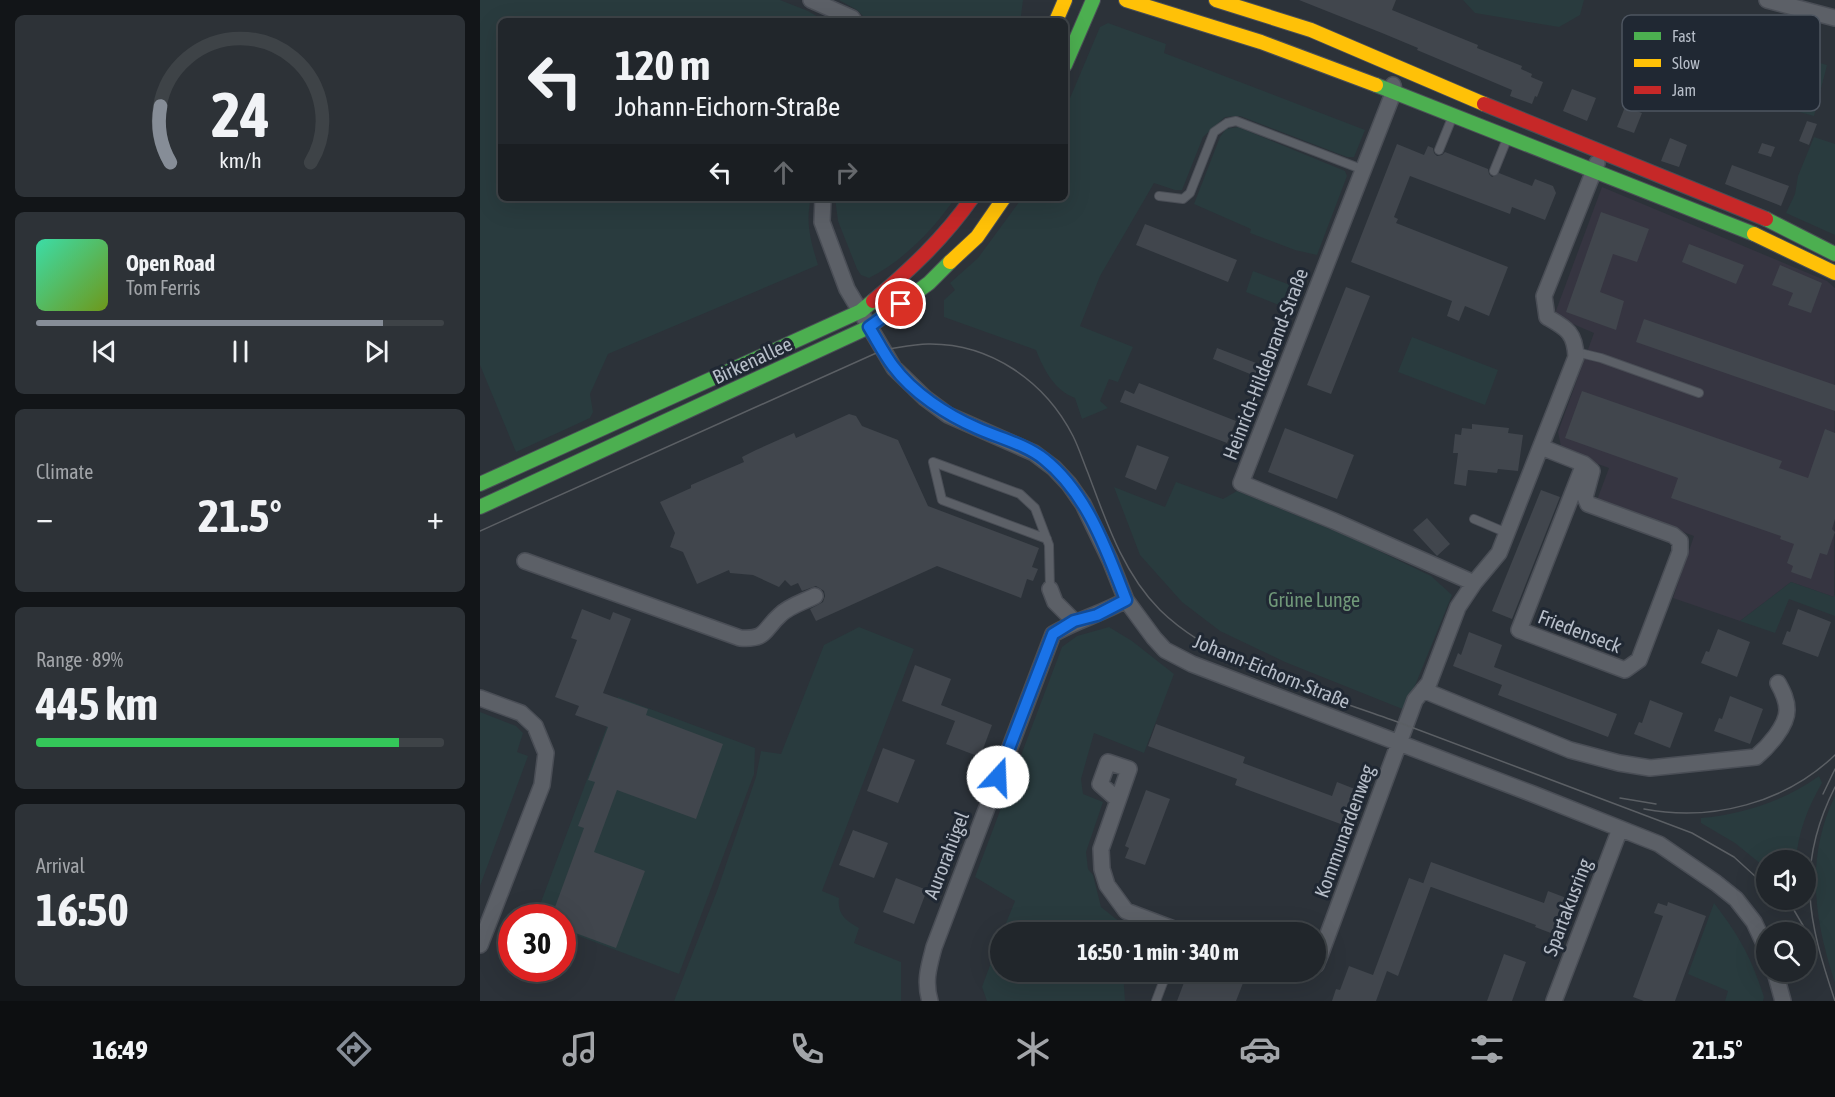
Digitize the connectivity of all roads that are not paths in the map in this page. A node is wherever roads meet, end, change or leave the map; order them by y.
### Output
1 (811, 0) edge
2 (1065, 0) edge
3 (1093, 0) edge
4 (1126, 0) edge
5 (1216, 0) edge
6 (1767, 0) edge
7 (852, 18) edge
8 (1057, 18) edge
9 (1835, 18) edge
10 (1068, 58) edge
11 (1387, 63) junction
12 (1394, 91) junction
13 (1461, 95) junction
14 (1454, 115) junction
15 (1516, 117) junction
16 (1508, 136) junction
17 (1439, 150) dead end
18 (1601, 152) junction
19 (1364, 170) junction
20 (1494, 171) dead end
21 (1594, 171) junction
22 (1159, 196) dead end
23 (823, 201) edge
24 (970, 201) edge
25 (1002, 201) edge
26 (1835, 254) edge
27 (1835, 273) edge
28 (861, 312) junction
29 (869, 327) junction
30 (1576, 352) junction
31 (1700, 393) dead end
32 (1541, 447) junction
33 (1584, 464) junction
34 (480, 484) edge
35 (480, 507) edge
36 (1474, 519) dead end
37 (1507, 533) junction
38 (1047, 539) junction
39 (525, 561) dead end
40 (1474, 584) junction
41 (1050, 589) joint
42 (814, 596) dead end
43 (1126, 600) junction
44 (1074, 621) junction
45 (1778, 683) dead end
46 (1423, 690) junction
47 (480, 698) edge
48 (1399, 744) junction
49 (1118, 800) dead end
50 (1620, 828) junction
51 (1154, 922) edge
52 (1756, 926) edge
53 (480, 942) edge
54 (1326, 942) edge
55 (1163, 982) edge
56 (1777, 982) edge
57 (930, 1001) edge
58 (1156, 1001) edge
59 (1554, 1001) edge
60 (1783, 1001) edge

1 - 7 street
2 - 8 main road
3 - 10 main road
4 - 12 main road
5 - 11 main road
6 - 9 street
11 - 12 street
11 - 13 main road
12 - 14 main road
12 - 19 street, Heinrich-Hildebrand-Straße
13 - 14 lane
13 - 15 main road
14 - 16 main road
14 - 17 lane
15 - 16 lane
15 - 18 main road
16 - 20 lane
16 - 21 main road
18 - 21 street
18 - 26 main road
19 - 22 lane
19 - 40 street, Heinrich-Hildebrand-Straße
21 - 27 main road
21 - 30 street
23 - 28 street, Johann-Eichorn-Straße
24 - 28 main road, Birkenallee
25 - 29 main road, Birkenallee
28 - 29 street, Johann-Eichorn-Straße
28 - 34 main road, Birkenallee
29 - 35 main road, Birkenallee
29 - 43 street, Johann-Eichorn-Straße
30 - 31 lane
30 - 32 street
32 - 33 street
32 - 37 street
33 - 33 street, Friedenseck
36 - 37 lane
37 - 40 street
38 - 38 lane
38 - 41 lane
39 - 42 street
40 - 46 street
41 - 44 street
43 - 44 street, Aurorahügel
43 - 48 street, Johann-Eichorn-Straße
44 - 57 street, Aurorahügel
45 - 46 street
46 - 48 street
47 - 53 street
48 - 50 street, Johann-Eichorn-Straße
48 - 54 street, Kommunardenweg
49 - 51 street
50 - 52 street, Johann-Eichorn-Straße
50 - 59 street, Spartakusring
55 - 58 lane
56 - 60 street

